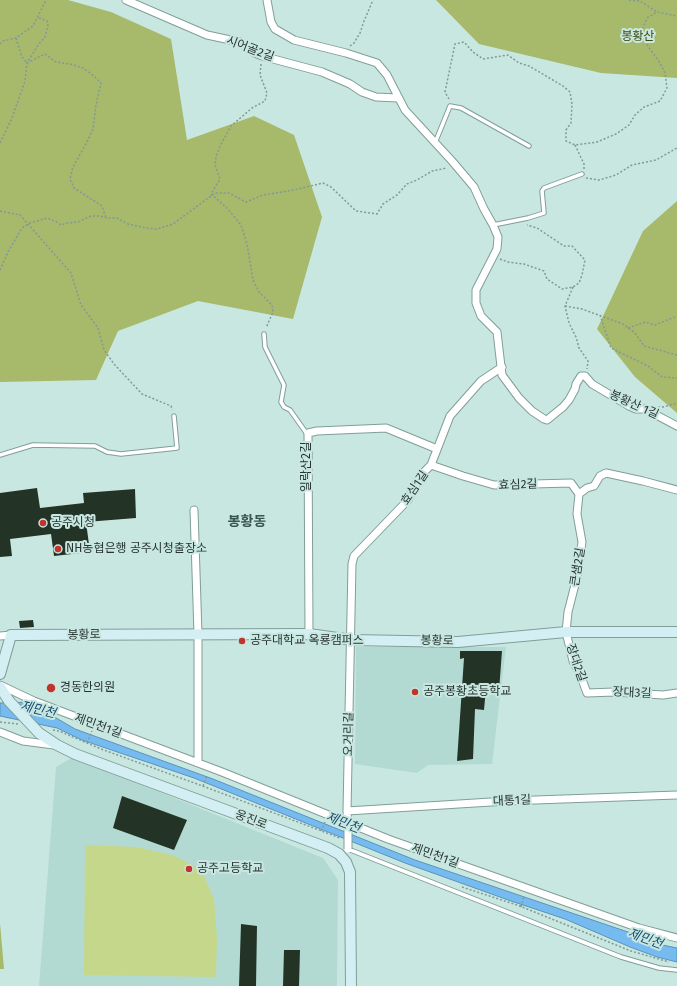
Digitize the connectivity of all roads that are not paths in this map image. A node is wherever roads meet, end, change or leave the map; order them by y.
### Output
1 (126, 0) edge
2 (267, 0) edge
3 (398, 98) junction
4 (435, 143) junction
5 (529, 146) dead end
6 (582, 174) road end
7 (493, 225) junction
8 (264, 334) road end
9 (502, 367) junction
10 (174, 416) road end
11 (677, 426) edge
12 (308, 435) junction
13 (437, 449) junction
14 (0, 455) edge
15 (431, 465) junction
16 (677, 490) edge
17 (579, 494) junction
18 (194, 510) dead end
19 (566, 632) junction
20 (677, 632) edge
21 (198, 634) junction
22 (309, 634) junction
23 (11, 635) junction
24 (0, 636) edge
25 (352, 640) junction
26 (0, 674) edge
27 (0, 686) edge
28 (587, 693) joint
29 (677, 693) edge
30 (0, 732) edge
31 (57, 745) junction
32 (198, 763) junction
33 (677, 795) edge
34 (347, 811) junction
35 (348, 826) junction
36 (348, 849) junction
37 (346, 862) junction
38 (677, 938) edge
39 (677, 970) edge
40 (351, 986) edge

1 - 3 street, 시어골2길
2 - 3 street
3 - 4 street
4 - 5 lane
4 - 7 street
6 - 7 lane
7 - 9 street
8 - 12 lane
9 - 11 street, 봉황산 1길
9 - 13 street, 효심1길
10 - 14 lane
12 - 13 street, 일락산2길
12 - 22 street, 일락산2길
13 - 15 street, 효심1길
15 - 17 street, 효심2길
15 - 25 street, 효심1길
16 - 17 street
17 - 19 street, 큰샘2길
18 - 21 street
19 - 20 main road, 봉황로
19 - 25 main road, 봉황로
19 - 28 street, 장대2길
21 - 22 main road, 봉황로
21 - 23 main road, 봉황로
21 - 32 street
22 - 25 main road, 봉황로
23 - 24 street
23 - 26 main road
25 - 34 street, 오거리길
27 - 31 main road, 웅진로, bridge
27 - 32 street, 제민천1길
28 - 29 street, 장대3길
30 - 31 street
31 - 37 main road, 웅진로
32 - 35 street, 제민천1길
33 - 34 street, 대통1길
34 - 35 street, 오거리길
35 - 36 street, 오거리길, bridge
35 - 38 street, 제민천1길
36 - 37 street
36 - 39 lane
37 - 40 main road

